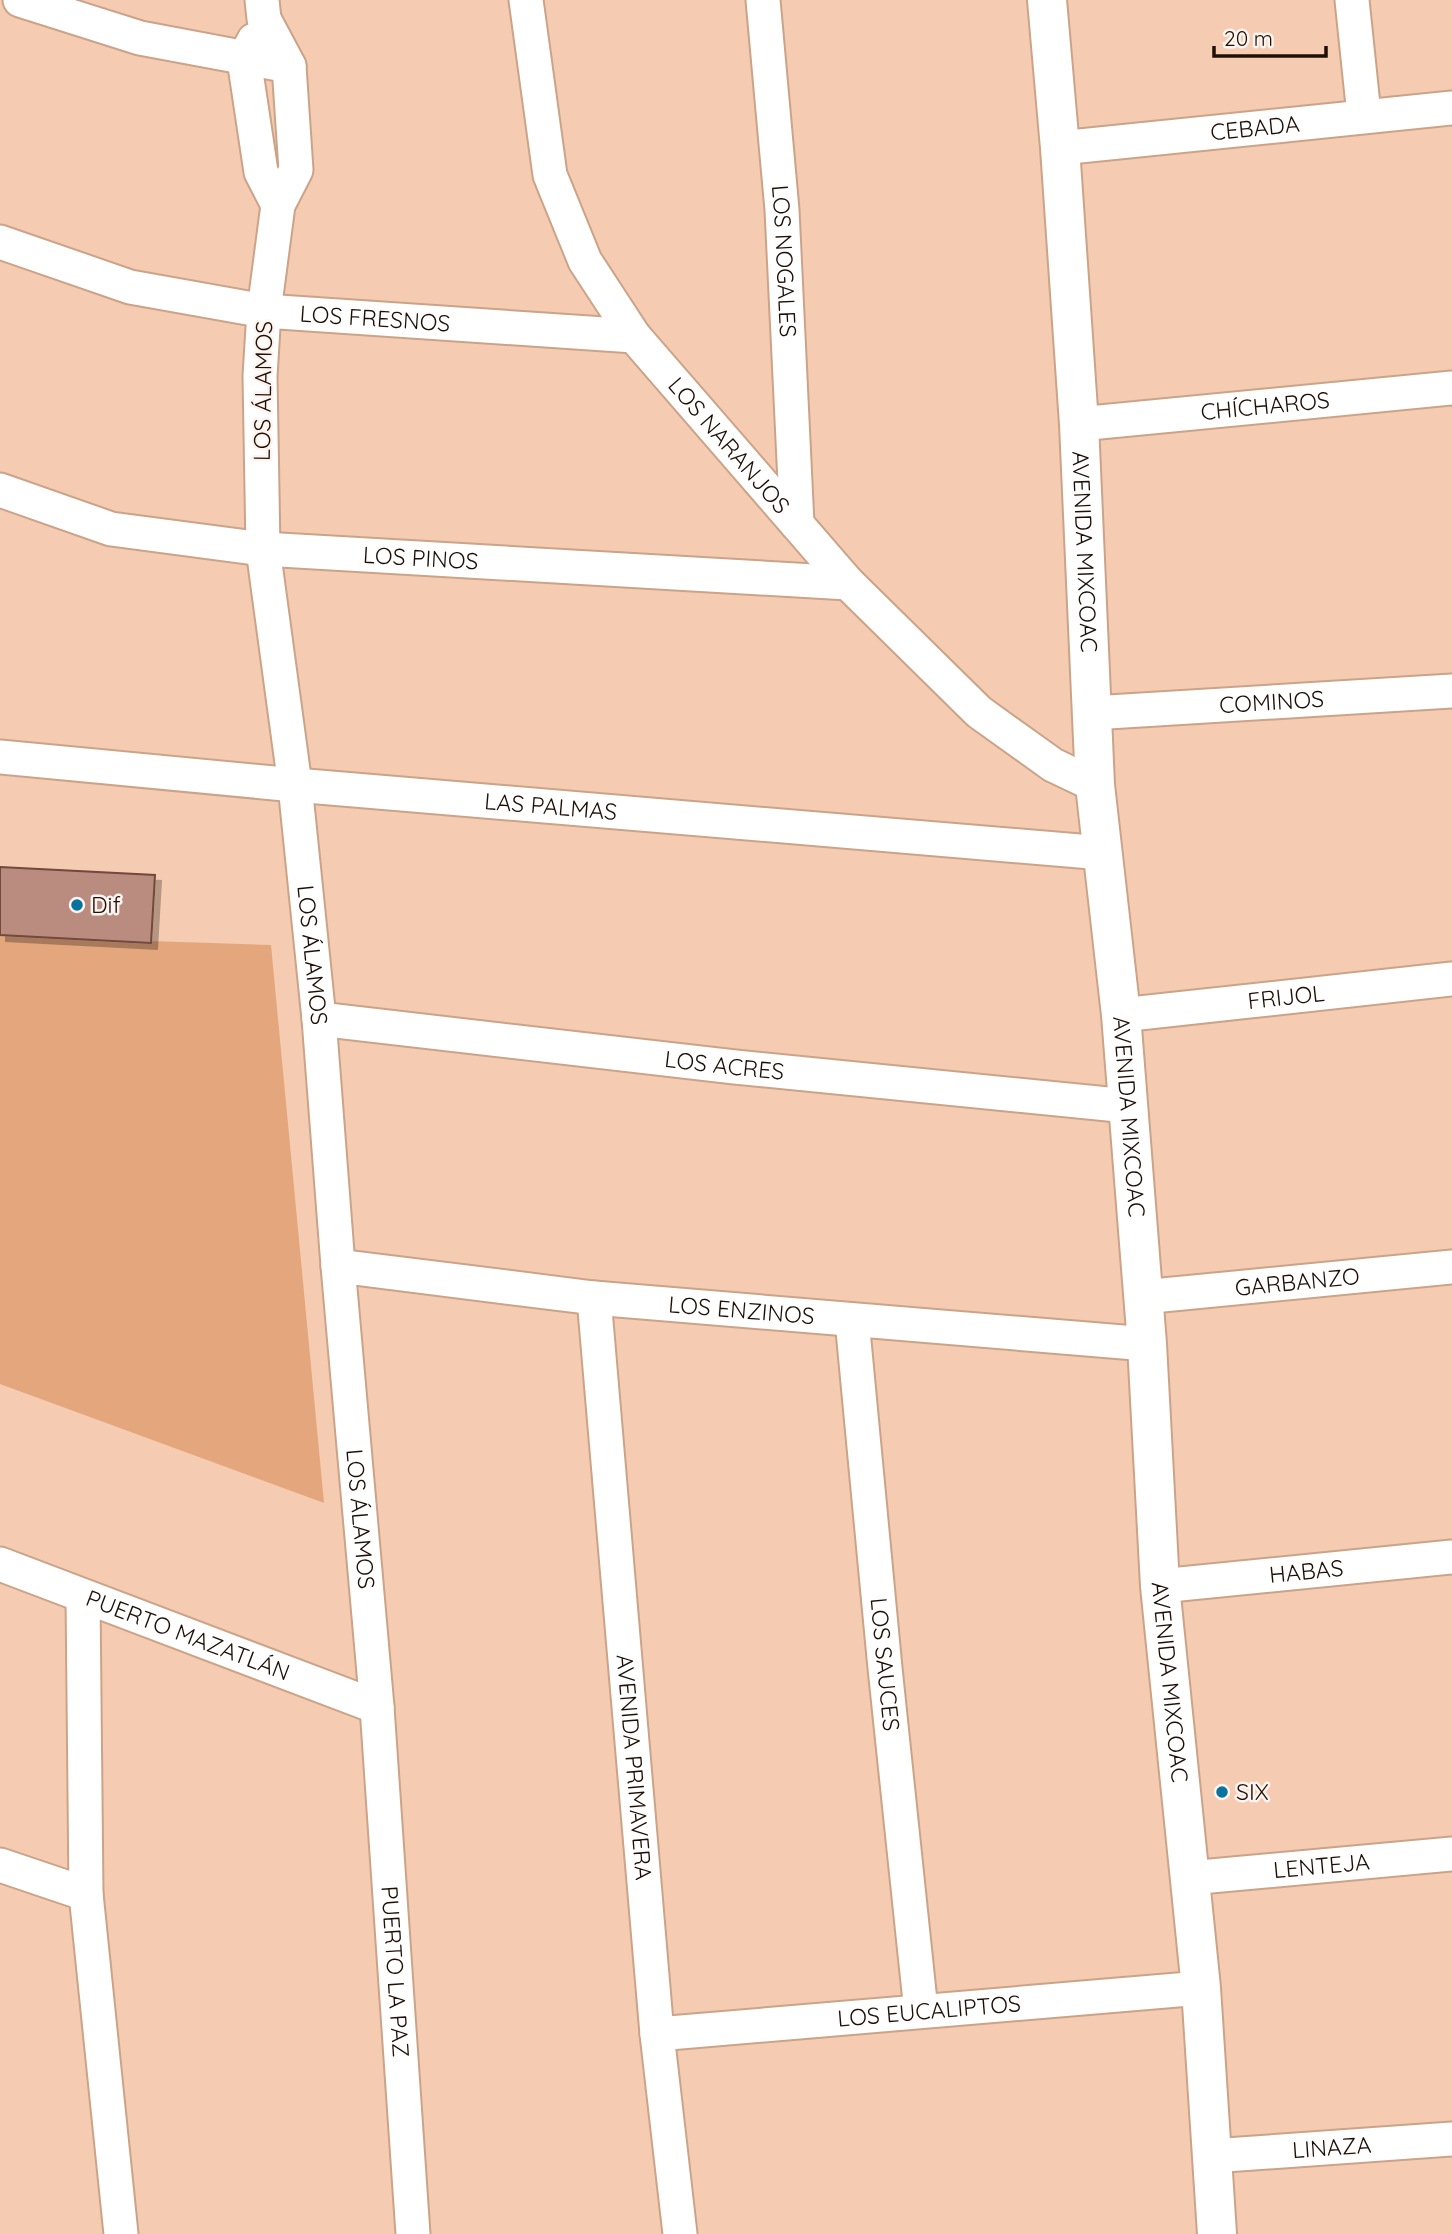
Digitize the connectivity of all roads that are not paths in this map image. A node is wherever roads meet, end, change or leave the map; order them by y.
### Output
1 (20, 0) edge
2 (526, 0) edge
3 (763, 0) edge
4 (1047, 0) edge
5 (1352, 0) edge
6 (263, 9) edge
7 (244, 59) junction
8 (289, 66) junction
9 (1452, 108) edge
10 (1363, 115) junction
11 (1060, 148) junction
12 (278, 205) junction
13 (0, 242) edge
14 (264, 311) junction
15 (634, 336) junction
16 (1452, 388) edge
17 (1079, 424) junction
18 (0, 490) edge
19 (797, 524) junction
20 (263, 549) junction
21 (848, 583) junction
22 (1452, 691) edge
23 (1093, 713) junction
24 (0, 757) edge
25 (295, 785) junction
26 (1095, 785) junction
27 (1103, 853) junction
28 (1452, 979) edge
29 (1121, 1015) junction
30 (319, 1019) junction
31 (1128, 1106) junction
32 (338, 1266) junction
33 (1452, 1267) edge
34 (1142, 1297) junction
35 (594, 1298) junction
36 (852, 1320) junction
37 (1147, 1344) junction
38 (1452, 1557) edge
39 (0, 1564) edge
40 (1160, 1587) junction
41 (83, 1597) junction
42 (377, 1707) junction
43 (1452, 1854) edge
44 (0, 1865) edge
45 (1189, 1878) junction
46 (86, 1894) junction
47 (1201, 1988) junction
48 (922, 2011) junction
49 (657, 2035) junction
50 (1452, 2139) edge
51 (1211, 2156) junction
52 (121, 2234) edge
53 (413, 2234) edge
54 (680, 2234) edge
55 (1217, 2234) edge

1 - 7 street
2 - 15 street, LOS NARANJOS
3 - 19 street, LOS NOGALES
4 - 11 street, AVENIDA MIXCOAC
5 - 10 street
6 - 7 street
6 - 8 street
7 - 8 street
7 - 12 street
8 - 12 street, LOS ÁLAMOS
9 - 10 street, CEBADA
10 - 11 street, CEBADA
11 - 17 street, AVENIDA MIXCOAC
12 - 14 street, LOS ÁLAMOS
13 - 14 street, LOS FRESNOS
14 - 15 street, LOS FRESNOS
14 - 20 street, LOS ÁLAMOS
15 - 19 street, LOS NARANJOS
16 - 17 street, CHÍCHAROS
17 - 23 street, AVENIDA MIXCOAC
18 - 20 street, LOS PINOS
19 - 21 street, LOS NARANJOS
20 - 21 street, LOS PINOS
20 - 25 street, LOS ÁLAMOS
21 - 26 street, LOS NARANJOS
22 - 23 street, COMINOS
23 - 26 street, AVENIDA MIXCOAC
24 - 25 street, LAS PALMAS
25 - 27 street, LAS PALMAS
25 - 30 street, LOS ÁLAMOS
26 - 27 street, AVENIDA MIXCOAC
27 - 29 street, AVENIDA MIXCOAC
28 - 29 street, FRIJOL
29 - 31 street, AVENIDA MIXCOAC
30 - 31 street, LOS ACRES
30 - 32 street, LOS ÁLAMOS
31 - 34 street, AVENIDA MIXCOAC
32 - 35 street, LOS ENZINOS
32 - 42 street, LOS ÁLAMOS
33 - 34 street, GARBANZO
34 - 37 street, AVENIDA MIXCOAC
35 - 36 street, LOS ENZINOS
35 - 49 street, AVENIDA PRIMAVERA
36 - 37 street, LOS ENZINOS
36 - 48 street, LOS SAUCES
37 - 40 street, AVENIDA MIXCOAC
38 - 40 street, HABAS
39 - 41 street, PUERTO MAZATLÁN
40 - 45 street, AVENIDA MIXCOAC
41 - 42 street, PUERTO MAZATLÁN
41 - 46 street
42 - 53 street, PUERTO LA PAZ
43 - 45 street, LENTEJA
44 - 46 street
45 - 47 street, AVENIDA MIXCOAC
46 - 52 street
47 - 48 street, LOS EUCALIPTOS
47 - 51 street, AVENIDA MIXCOAC
48 - 49 street, LOS EUCALIPTOS
49 - 54 street, AVENIDA PRIMAVERA
50 - 51 street, LINAZA
51 - 55 street, AVENIDA MIXCOAC

